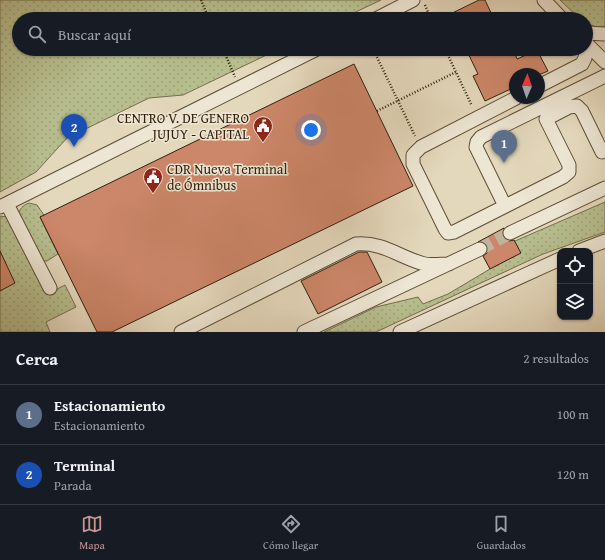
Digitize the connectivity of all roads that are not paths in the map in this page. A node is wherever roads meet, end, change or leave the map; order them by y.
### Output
1 (413, 0) edge
2 (544, 0) edge
3 (390, 12) edge
4 (555, 12) edge
5 (593, 33) edge
6 (605, 34) edge
7 (593, 50) edge
8 (303, 56) edge
9 (585, 56) edge
10 (605, 62) edge
11 (605, 76) edge
12 (545, 83) edge
13 (509, 102) edge
14 (602, 152) dead end
15 (605, 188) edge
16 (3, 206) edge
17 (505, 206) junction
18 (510, 234) tunnel mouth
19 (605, 241) edge
20 (587, 248) edge
21 (480, 249) tunnel mouth
22 (557, 260) edge
23 (449, 264) junction
24 (50, 288) dead end
25 (181, 332) edge
26 (304, 332) edge
27 (400, 332) edge

1 - 3 street
2 - 4 street
5 - 6 street
7 - 10 street
8 - 16 street
9 - 12 street
11 - 17 street
13 - 17 street
14 - 17 street
15 - 18 street
16 - 24 street
19 - 20 street
21 - 23 street
22 - 27 street
23 - 25 street
23 - 26 street

